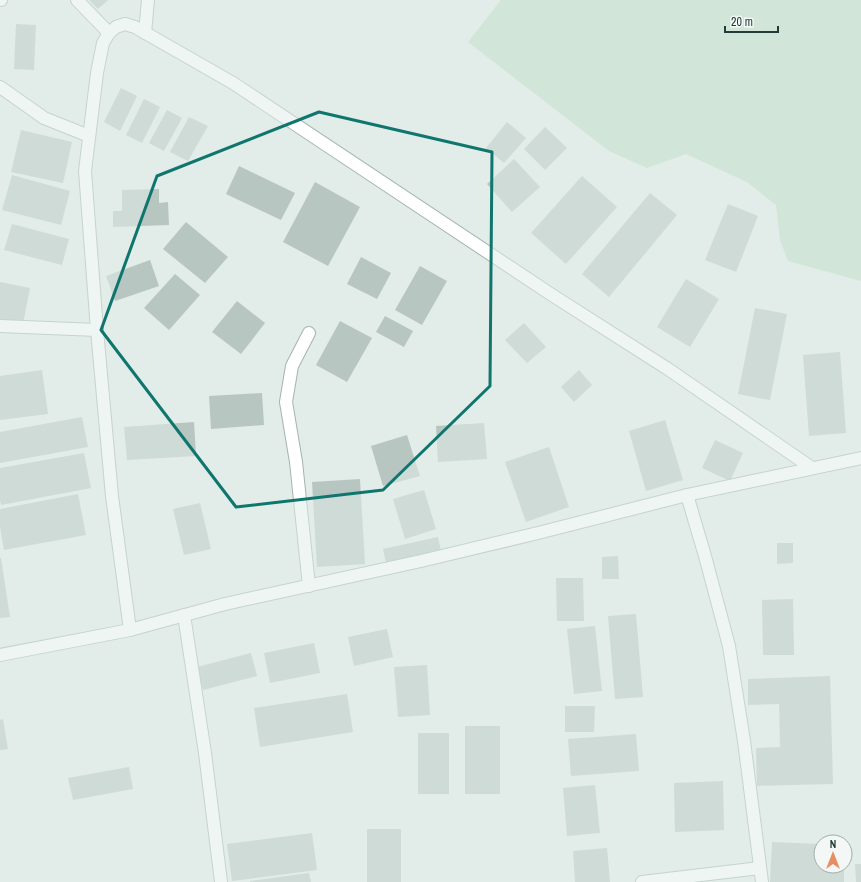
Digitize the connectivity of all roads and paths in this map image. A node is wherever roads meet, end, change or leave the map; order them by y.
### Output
1 (77, 0) edge
2 (148, 0) edge
3 (109, 33) junction
4 (145, 33) junction
5 (0, 87) edge
6 (89, 136) junction
7 (0, 326) edge
8 (97, 330) junction
9 (309, 333) dead end
10 (861, 458) edge
11 (812, 468) junction
12 (687, 495) junction
13 (309, 586) junction
14 (184, 615) junction
15 (130, 630) junction
16 (0, 655) edge
17 (760, 868) junction
18 (221, 882) edge
19 (642, 882) edge
20 (762, 882) edge

1 - 3 street
2 - 4 street
3 - 4 street
3 - 6 street
4 - 11 street
5 - 6 street
6 - 8 street
7 - 8 street
8 - 15 street
9 - 13 street
10 - 11 street
11 - 12 street
12 - 13 street
12 - 17 street
13 - 14 street
14 - 15 street
14 - 18 street
15 - 16 street
17 - 19 street
17 - 20 street

